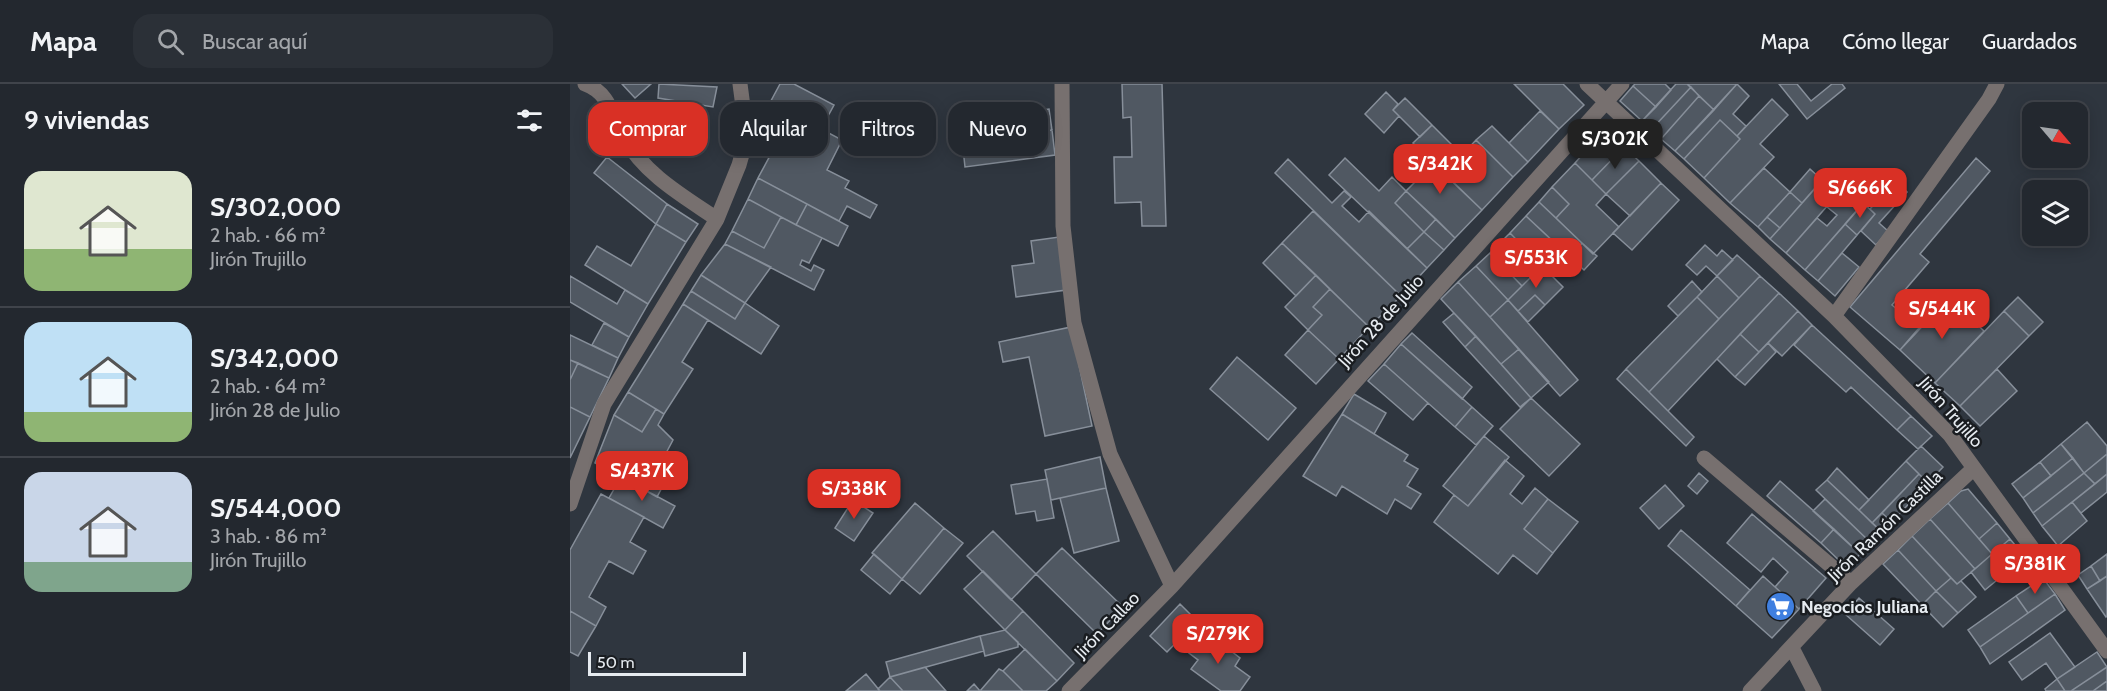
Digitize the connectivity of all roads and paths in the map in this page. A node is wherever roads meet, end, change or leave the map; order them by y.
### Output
1 (585, 84) edge
2 (740, 84) edge
3 (1062, 84) edge
4 (1587, 84) edge
5 (1622, 84) edge
6 (1997, 84) edge
7 (1605, 103) junction
8 (717, 219) junction
9 (1834, 316) junction
10 (1704, 458) dead end
11 (1974, 468) junction
12 (570, 504) edge
13 (1851, 583) junction
14 (1172, 586) junction
15 (1792, 648) junction
16 (2107, 651) edge
17 (1069, 691) edge
18 (1750, 691) edge
19 (1814, 691) edge

1 - 8 street
2 - 8 street
3 - 14 street
4 - 7 street, Jirón Trujillo
5 - 7 street, Jirón 28 de Julio
6 - 9 street
7 - 9 street, Jirón Trujillo
7 - 14 street, Jirón 28 de Julio
8 - 12 street
9 - 11 street, Jirón Trujillo
10 - 13 street
11 - 13 street, Jirón Ramón Castilla
11 - 16 street, Jirón Trujillo
13 - 15 street, Jirón Ramón Castilla
14 - 17 street, Jirón Callao
15 - 18 street, Jirón Ramón Castilla
15 - 19 street

